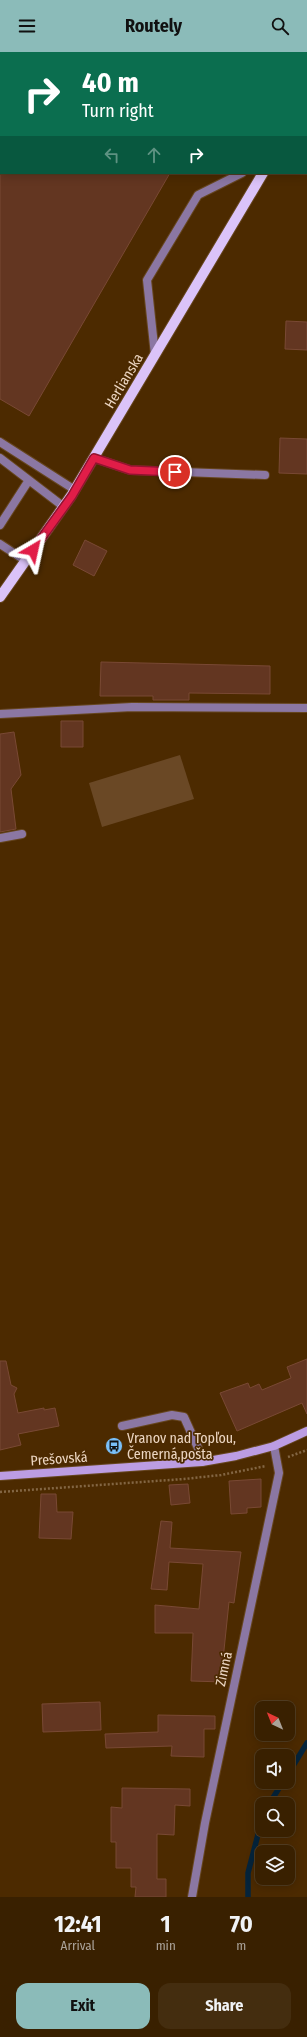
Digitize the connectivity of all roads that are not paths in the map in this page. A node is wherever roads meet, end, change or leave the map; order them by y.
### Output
1 (240, 174) edge
2 (262, 174) edge
3 (155, 355) junction
4 (0, 442) edge
5 (0, 458) edge
6 (94, 458) junction
7 (266, 476) dead end
8 (29, 480) junction
9 (75, 490) junction
10 (64, 507) junction
11 (0, 525) edge
12 (0, 544) edge
13 (26, 561) junction
14 (0, 597) edge
15 (307, 708) edge
16 (0, 714) edge
17 (22, 834) dead end
18 (0, 838) edge
19 (122, 1426) dead end
20 (307, 1431) edge
21 (274, 1446) junction
22 (202, 1462) junction
23 (0, 1476) edge
24 (192, 1897) edge

1 - 3 street
2 - 3 main road, Herlianska
3 - 6 main road, Herlianska
4 - 9 street
5 - 8 street
6 - 7 street
6 - 9 main road, Herlianska
8 - 10 street
8 - 11 street
9 - 10 main road, Herlianska
10 - 13 main road, Herlianska
12 - 13 street
13 - 14 main road, Herlianska
15 - 16 street
17 - 18 street
19 - 22 street
20 - 21 main road, Prešovská
21 - 22 main road, Prešovská
21 - 24 street, Zimná
22 - 23 main road, Prešovská

